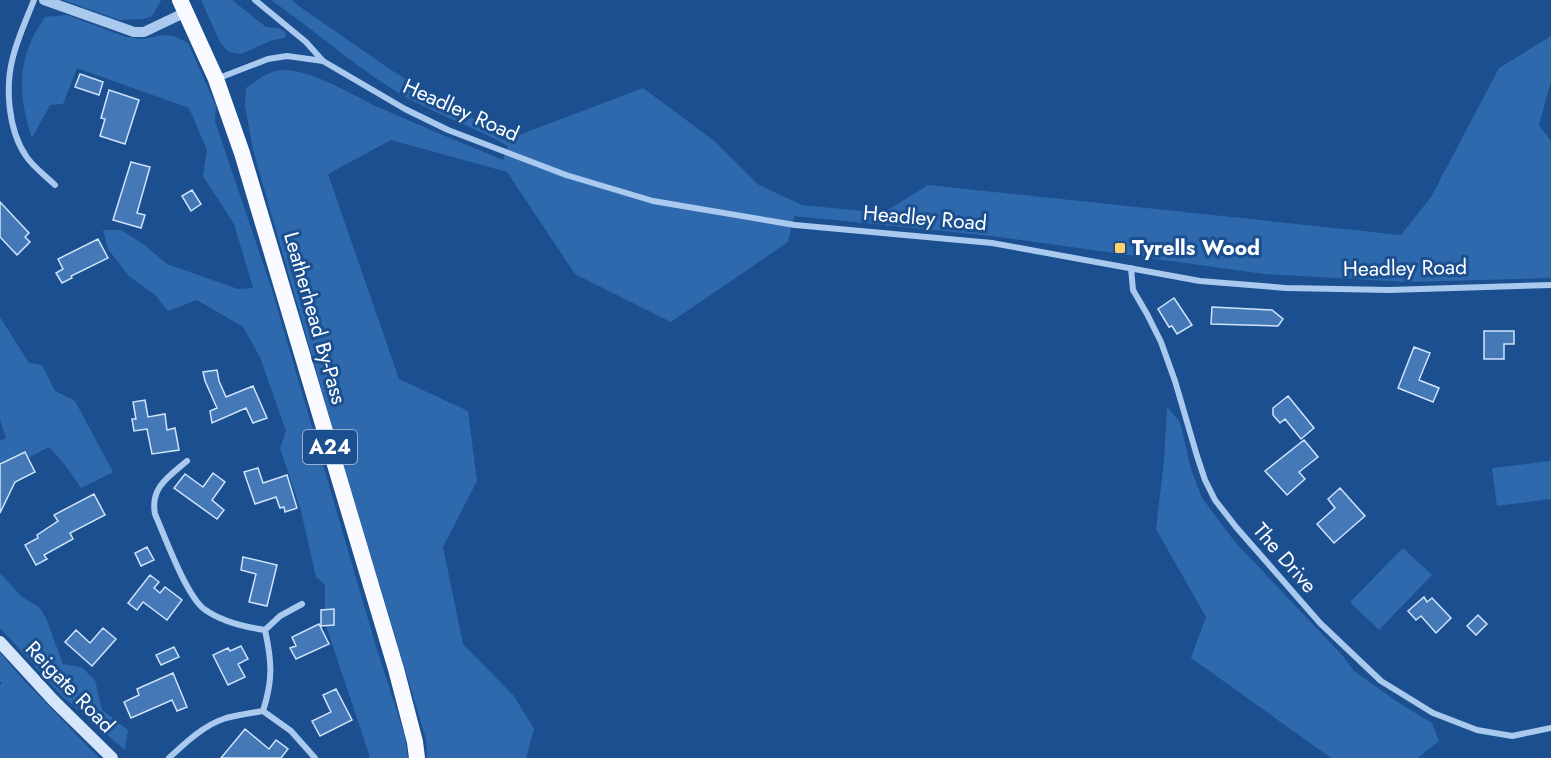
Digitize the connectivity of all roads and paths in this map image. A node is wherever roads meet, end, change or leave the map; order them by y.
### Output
1 (34, 0) edge
2 (44, 0) edge
3 (255, 0) edge
4 (183, 6) edge
5 (323, 61) junction
6 (216, 79) junction
7 (55, 185) dead end
8 (1131, 268) junction
9 (1551, 285) edge
10 (187, 461) dead end
11 (302, 604) dead end
12 (265, 630) junction
13 (0, 642) edge
14 (263, 711) junction
15 (1551, 728) edge
16 (112, 758) edge
17 (169, 758) edge
18 (315, 758) edge
19 (417, 758) edge

1 - 7 street
2 - 4 street
3 - 5 street, Headley Road
4 - 6 highway, Leatherhead By-Pass / A24
5 - 6 street, Headley Road
5 - 8 street, Headley Road
6 - 19 highway, Leatherhead By-Pass / A24
8 - 9 street, Headley Road
8 - 15 street, The Drive
10 - 12 street
11 - 12 street
12 - 14 street
13 - 16 main road, Reigate Road
14 - 17 street
14 - 18 street

